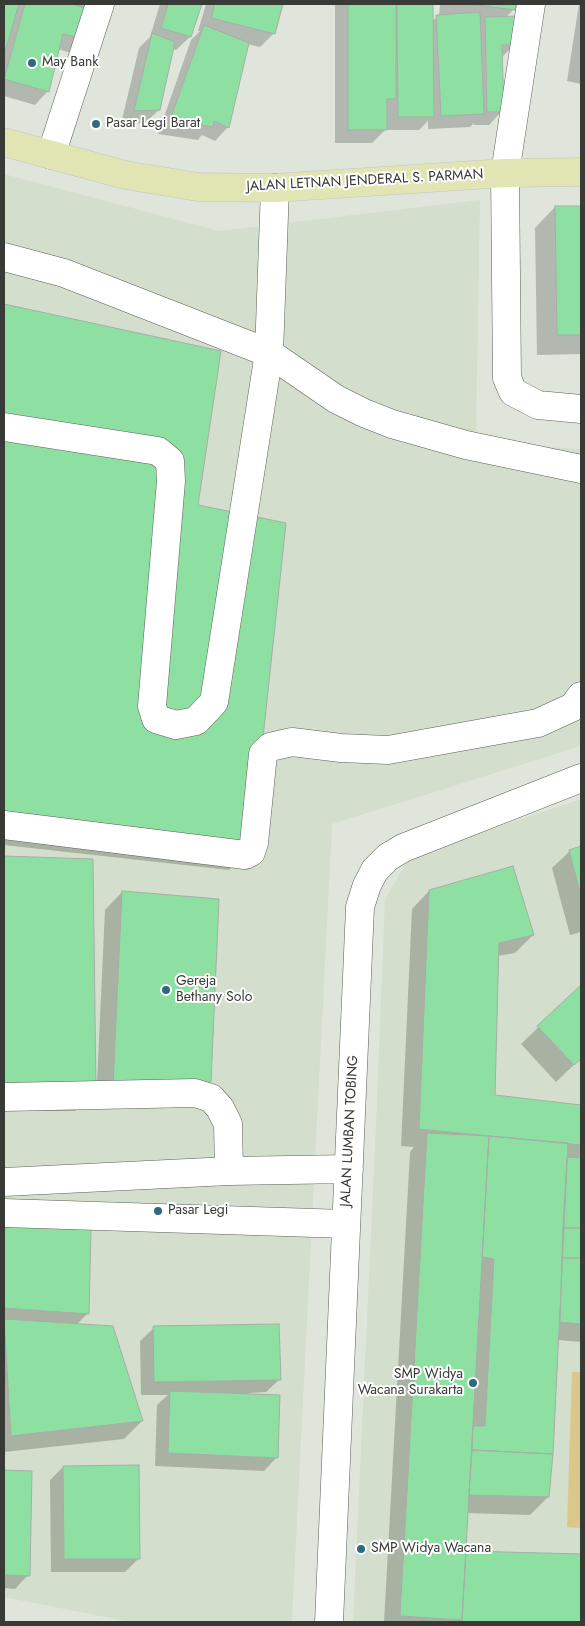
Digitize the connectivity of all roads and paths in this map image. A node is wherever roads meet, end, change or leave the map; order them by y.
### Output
1 (100, 4) edge
2 (532, 4) edge
3 (4, 142) edge
4 (51, 155) junction
5 (581, 172) edge
6 (505, 174) junction
7 (275, 188) junction
8 (4, 256) edge
9 (268, 353) junction
10 (581, 409) edge
11 (4, 427) edge
12 (581, 468) edge
13 (581, 696) edge
14 (581, 778) edge
15 (4, 825) edge
16 (4, 1097) edge
17 (349, 1169) junction
18 (229, 1171) junction
19 (4, 1182) edge
20 (4, 1213) edge
21 (346, 1224) junction
22 (329, 1622) edge

1 - 4 street
2 - 6 street
3 - 4 main road, JALAN LETNAN JENDERAL S. PARMAN
4 - 7 main road, JALAN LETNAN JENDERAL S. PARMAN
5 - 6 main road, JALAN LETNAN JENDERAL S. PARMAN
6 - 7 main road, JALAN LETNAN JENDERAL S. PARMAN
6 - 10 street
7 - 9 street
8 - 9 street
9 - 11 street
9 - 12 street
13 - 15 street
14 - 17 street, JALAN LUMBAN TOBING
16 - 18 street
17 - 18 street
17 - 21 street, JALAN LUMBAN TOBING
18 - 19 street
20 - 21 street
21 - 22 street, JALAN LUMBAN TOBING

